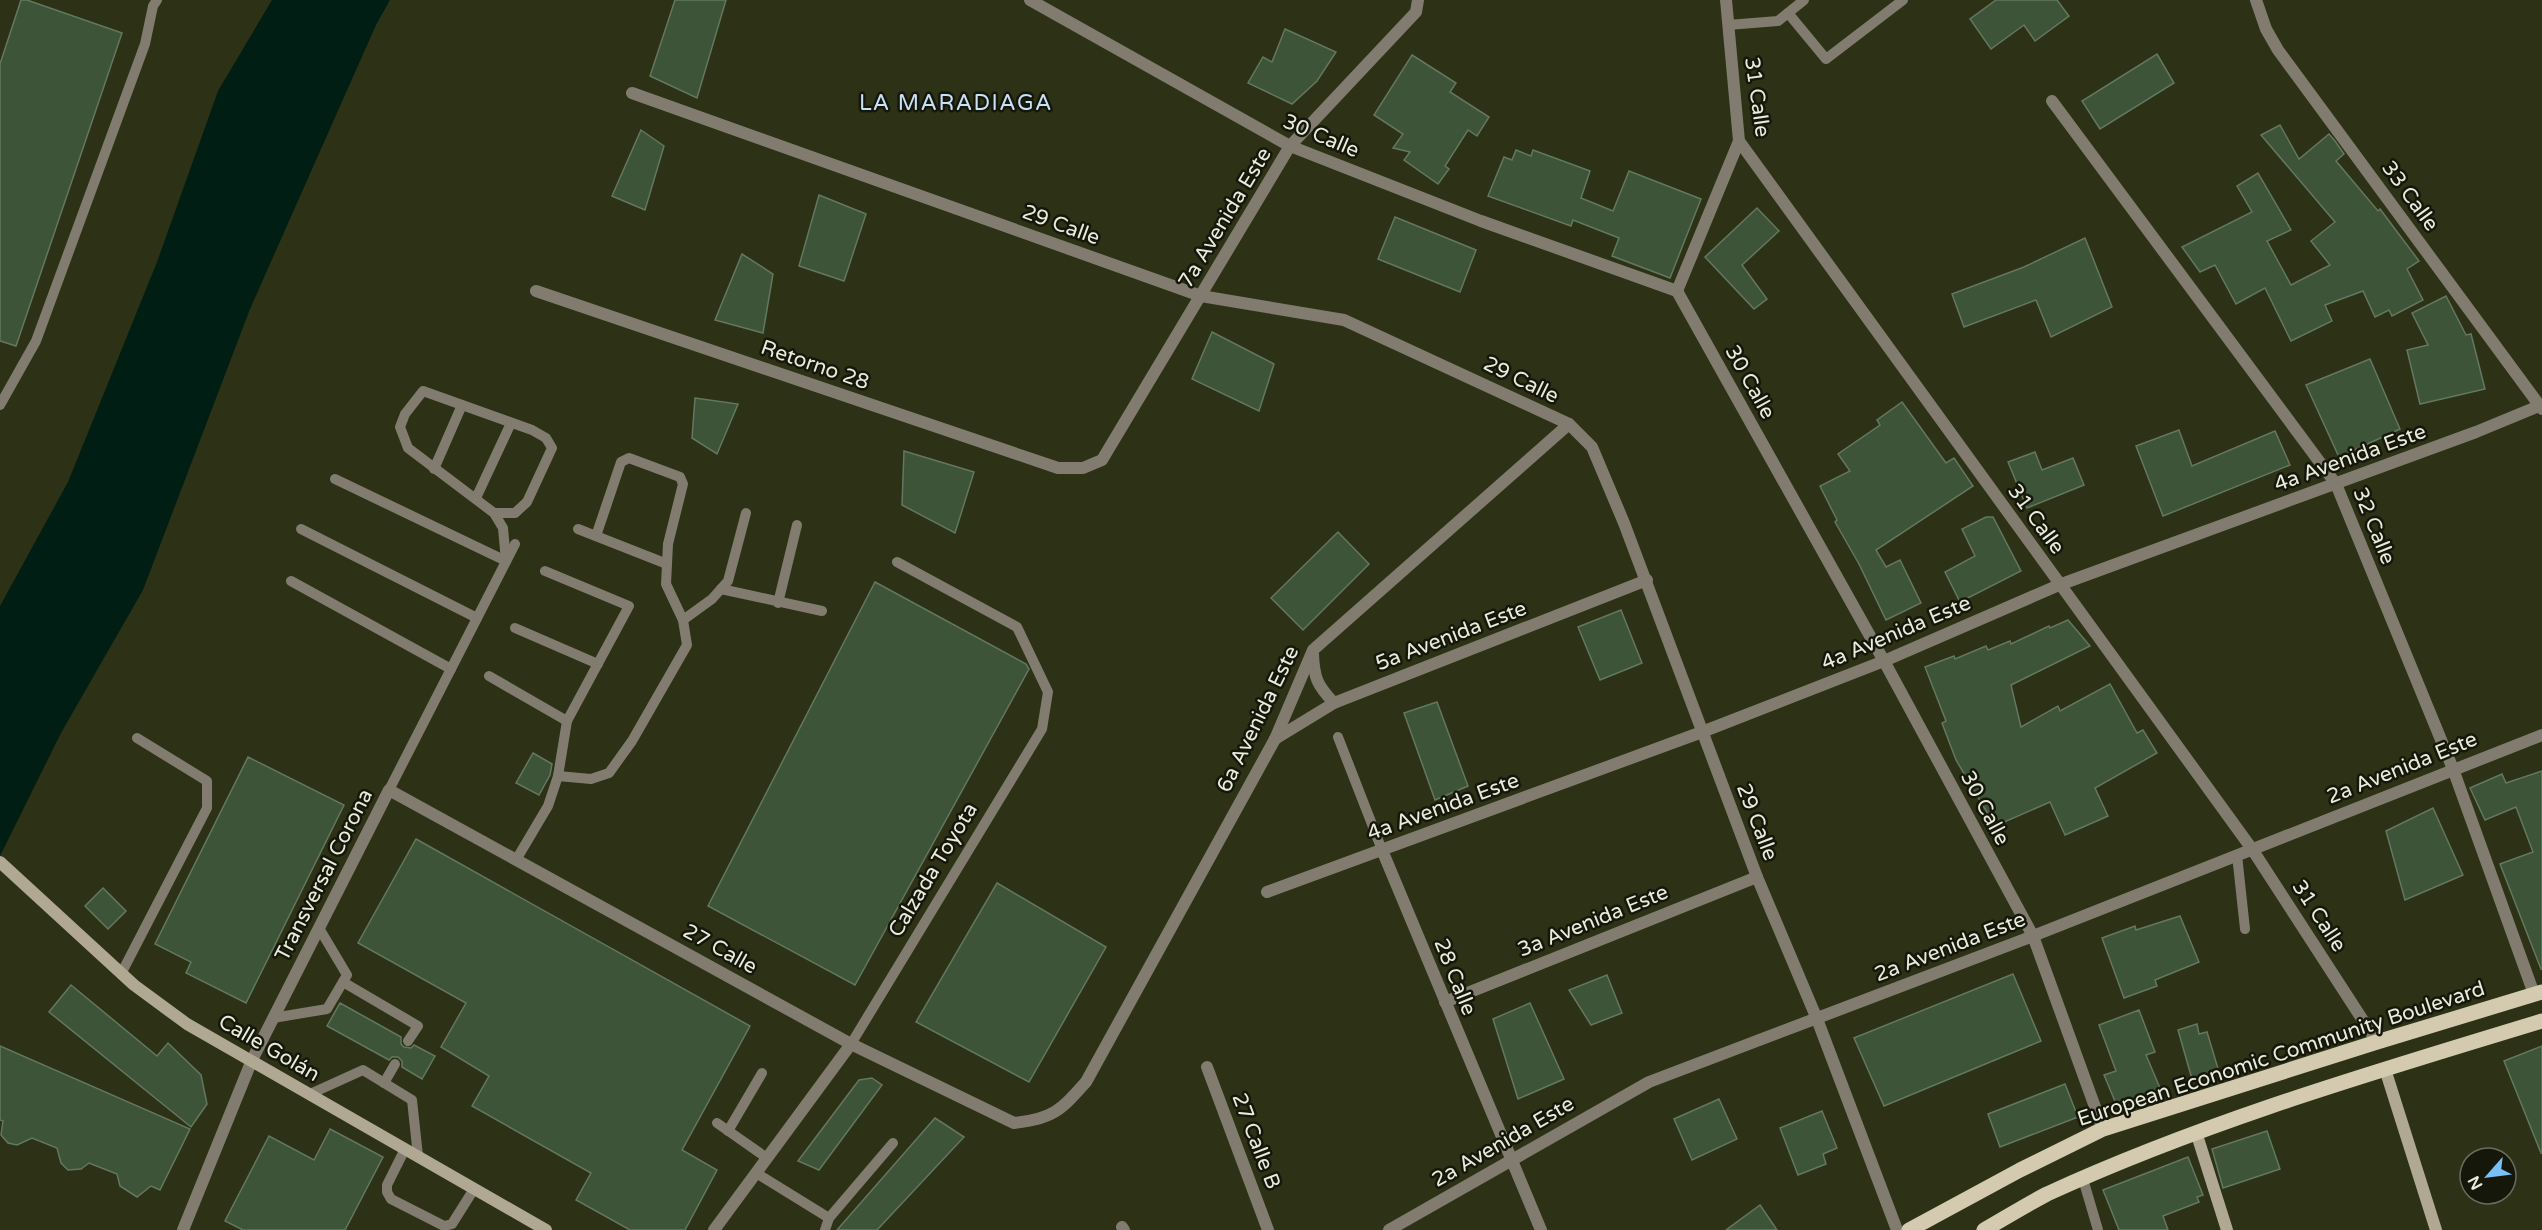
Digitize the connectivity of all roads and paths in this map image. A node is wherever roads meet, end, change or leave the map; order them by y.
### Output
1 (157, 0) edge
2 (1030, 0) edge
3 (1418, 0) edge
4 (1726, 0) edge
5 (1804, 0) edge
6 (1903, 0) edge
7 (2256, 0) edge
8 (1788, 13) junction
9 (1728, 25) junction
10 (632, 93) dead end
11 (2052, 102) dead end
12 (1739, 141) junction
13 (1290, 146) junction
14 (536, 291) dead end
15 (1677, 291) junction
16 (1201, 296) junction
17 (0, 405) edge
18 (462, 405) junction
19 (2541, 407) edge
20 (511, 423) junction
21 (1569, 424) junction
22 (1083, 468) joint
23 (434, 469) junction
24 (335, 479) dead end
25 (2336, 484) junction
26 (476, 498) junction
27 (494, 513) junction
28 (746, 513) dead end
29 (797, 525) dead end
30 (301, 529) dead end
31 (578, 529) dead end
32 (596, 536) junction
33 (515, 544) dead end
34 (506, 561) junction
35 (897, 562) dead end
36 (667, 564) junction
37 (545, 571) dead end
38 (1647, 580) junction
39 (291, 581) dead end
40 (2059, 585) junction
41 (721, 589) junction
42 (778, 603) junction
43 (822, 611) dead end
44 (477, 618) junction
45 (683, 620) junction
46 (515, 628) dead end
47 (1313, 650) junction
48 (1884, 661) junction
49 (597, 664) junction
50 (451, 669) junction
51 (489, 676) dead end
52 (1334, 703) junction
53 (567, 721) junction
54 (1702, 732) junction
55 (2542, 735) edge
56 (1338, 737) dead end
57 (137, 738) dead end
58 (1275, 739) junction
59 (2453, 769) junction
60 (558, 776) junction
61 (389, 790) junction
62 (2252, 849) junction
63 (1382, 850) junction
64 (2237, 855) junction
65 (516, 860) junction
66 (0, 862) edge
67 (1757, 877) junction
68 (1267, 892) dead end
69 (319, 928) junction
70 (2245, 929) dead end
71 (2033, 936) junction
72 (121, 974) junction
73 (343, 982) junction
74 (2538, 993) edge
75 (1445, 1002) junction
76 (273, 1018) junction
77 (1817, 1019) junction
78 (2542, 1021) edge
79 (408, 1041) dead end
80 (2377, 1041) junction
81 (851, 1044) junction
82 (252, 1060) junction
83 (395, 1064) dead end
84 (1207, 1067) dead end
85 (2385, 1068) junction
86 (762, 1072) dead end
87 (384, 1083) junction
88 (310, 1094) junction
89 (1039, 1121) joint
90 (717, 1123) dead end
91 (2103, 1129) junction
92 (728, 1131) junction
93 (2196, 1132) junction
94 (893, 1143) dead end
95 (405, 1149) junction
96 (418, 1156) junction
97 (767, 1158) junction
98 (1510, 1160) junction
99 (756, 1173) junction
100 (2083, 1179) junction
101 (474, 1189) junction
102 (829, 1218) junction
103 (1993, 1228) edge
104 (183, 1230) edge
105 (546, 1230) edge
106 (714, 1230) edge
107 (825, 1230) edge
108 (1268, 1230) edge
109 (1389, 1230) edge
110 (1541, 1230) edge
111 (1897, 1230) edge
112 (1909, 1230) edge
113 (2098, 1230) edge
114 (2227, 1230) edge
115 (2436, 1230) edge

1 - 17 lane
2 - 13 street, 30 Calle
3 - 13 street, 7a Avenida Este
4 - 9 street, 31 Calle
5 - 8 lane
6 - 8 lane
7 - 19 street, 33 Calle
8 - 9 lane
9 - 12 street, 31 Calle
10 - 16 street, 29 Calle
11 - 25 street, 32 Calle
12 - 15 street
12 - 40 street, 31 Calle
13 - 15 street, 30 Calle
13 - 16 street, 7a Avenida Este
14 - 22 street, Retorno 28
15 - 48 street, 30 Calle
16 - 21 street, 29 Calle
16 - 22 street, 7a Avenida Este
18 - 20 lane
18 - 23 lane
18 - 23 lane
19 - 25 street, 4a Avenida Este
20 - 26 lane
20 - 27 lane
21 - 38 street, 29 Calle
21 - 47 street, 6a Avenida Este
23 - 26 lane
24 - 34 lane
25 - 40 street, 4a Avenida Este
25 - 59 street, 32 Calle
26 - 27 lane
27 - 34 lane
28 - 41 lane
29 - 42 lane
30 - 44 lane
31 - 32 lane
32 - 36 lane
32 - 36 lane
33 - 34 lane, Transversal Corona
34 - 44 lane, Transversal Corona
35 - 81 lane, Calzada Toyota
36 - 45 lane
37 - 49 lane
38 - 52 street, 5a Avenida Este
38 - 54 street, 29 Calle
39 - 50 lane
40 - 48 street, 4a Avenida Este
40 - 62 street, 31 Calle
41 - 42 lane
41 - 45 lane
42 - 43 lane
44 - 50 lane, Transversal Corona
45 - 60 lane
46 - 49 lane
47 - 52 street
47 - 58 street, 6a Avenida Este
48 - 54 street, 4a Avenida Este
48 - 71 street, 30 Calle
49 - 53 lane
50 - 61 lane, Transversal Corona
51 - 53 lane
52 - 58 street, 5a Avenida Este
53 - 60 lane
54 - 63 street, 4a Avenida Este
54 - 67 street, 29 Calle
55 - 59 street, 2a Avenida Este
56 - 63 lane, 28 Calle
57 - 72 lane
58 - 89 street, 6a Avenida Este
59 - 62 street, 2a Avenida Este
59 - 74 street, 32 Calle
60 - 65 lane
61 - 65 street, 27 Calle
61 - 69 street, Transversal Corona
62 - 64 street, 2a Avenida Este
62 - 80 street, 31 Calle
63 - 68 street, 4a Avenida Este
63 - 75 street, 28 Calle
64 - 70 lane
64 - 71 street, 2a Avenida Este
65 - 81 street, 27 Calle
66 - 72 main road, Calle Golán
67 - 75 street, 3a Avenida Este
67 - 77 street, 29 Calle
69 - 73 lane
69 - 76 street, Transversal Corona
71 - 77 street, 2a Avenida Este
71 - 91 street, 30 Calle
72 - 82 main road, Calle Golán
73 - 76 lane
73 - 79 lane
74 - 80 main road, European Economic Community Boulevard
75 - 98 street, 28 Calle
76 - 82 street, Transversal Corona
77 - 98 street, 2a Avenida Este
77 - 111 street, 29 Calle
78 - 85 main road
80 - 91 main road, European Economic Community Boulevard
81 - 89 street, 27 Calle
81 - 97 street, Calzada Toyota
82 - 88 main road, Calle Golán
82 - 104 street, Transversal Corona
83 - 87 lane
84 - 108 street, 27 Calle B
85 - 93 main road
85 - 115 main road
86 - 92 lane
87 - 88 lane
87 - 96 lane
88 - 95 main road, Calle Golán
90 - 92 lane
91 - 112 main road, European Economic Community Boulevard
92 - 97 lane
93 - 100 main road
93 - 114 main road
94 - 102 lane
95 - 96 main road, Calle Golán
95 - 101 lane
96 - 101 main road, Calle Golán
97 - 99 street, Calzada Toyota
98 - 109 street, 2a Avenida Este
98 - 110 street, 28 Calle
99 - 102 lane
99 - 106 street, Calzada Toyota
100 - 103 main road
100 - 113 lane
101 - 105 main road, Calle Golán
102 - 107 lane

